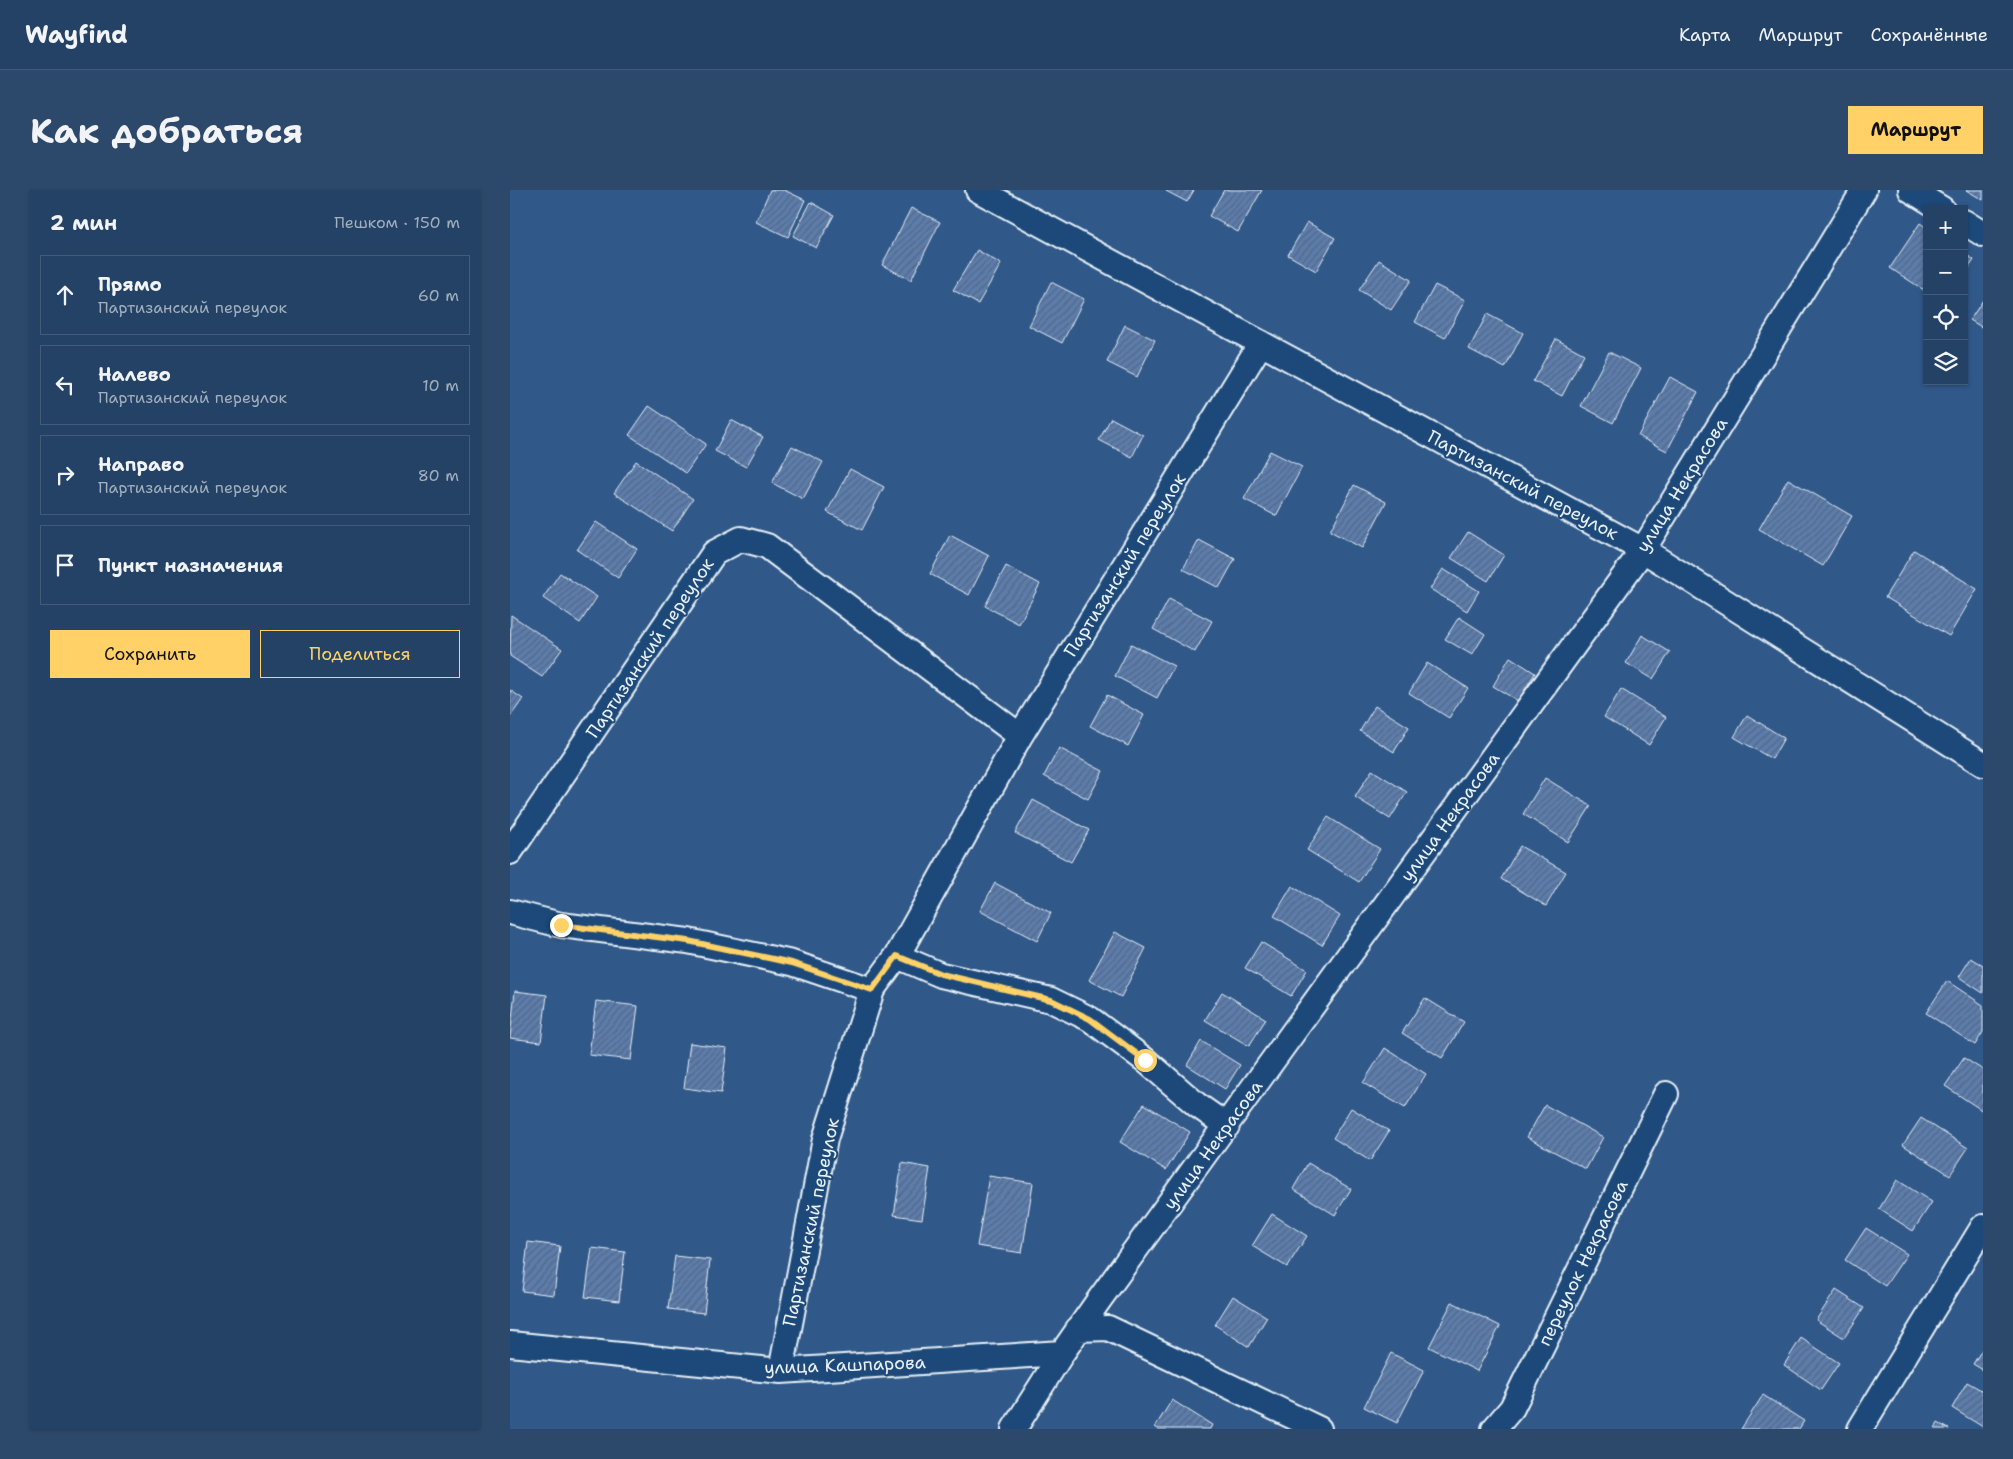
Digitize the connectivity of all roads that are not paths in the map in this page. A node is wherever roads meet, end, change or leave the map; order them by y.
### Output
1 (978, 190) edge
2 (1864, 190) edge
3 (1911, 190) edge
4 (1935, 205) edge
5 (1968, 225) edge
6 (1983, 234) edge
7 (1261, 343) junction
8 (1642, 550) junction
9 (1020, 736) junction
10 (1983, 764) edge
11 (510, 852) edge
12 (510, 912) edge
13 (897, 956) junction
14 (872, 990) junction
15 (1666, 1094) dead end
16 (1227, 1126) junction
17 (1983, 1227) edge
18 (1078, 1329) junction
19 (510, 1344) edge
20 (1062, 1353) junction
21 (781, 1371) junction
22 (1014, 1429) edge
23 (1318, 1429) edge
24 (1494, 1429) edge
25 (1860, 1429) edge

1 - 7 street, Партизанский переулок
2 - 8 street, улица Некрасова
3 - 4 street
5 - 6 street
7 - 8 street, Партизанский переулок
7 - 9 street, Партизанский переулок
8 - 10 street, Партизанский переулок
8 - 16 street, улица Некрасова
9 - 11 street, Партизанский переулок
9 - 13 street, Партизанский переулок
12 - 14 street
13 - 14 street, Партизанский переулок
13 - 16 street
14 - 21 street, Партизанский переулок
15 - 24 street, переулок Некрасова
16 - 18 street, улица Некрасова
17 - 25 street
18 - 20 street, улица Некрасова
18 - 23 street
19 - 21 street, улица Кашпарова
20 - 21 street, улица Кашпарова
20 - 22 street, улица Некрасова

